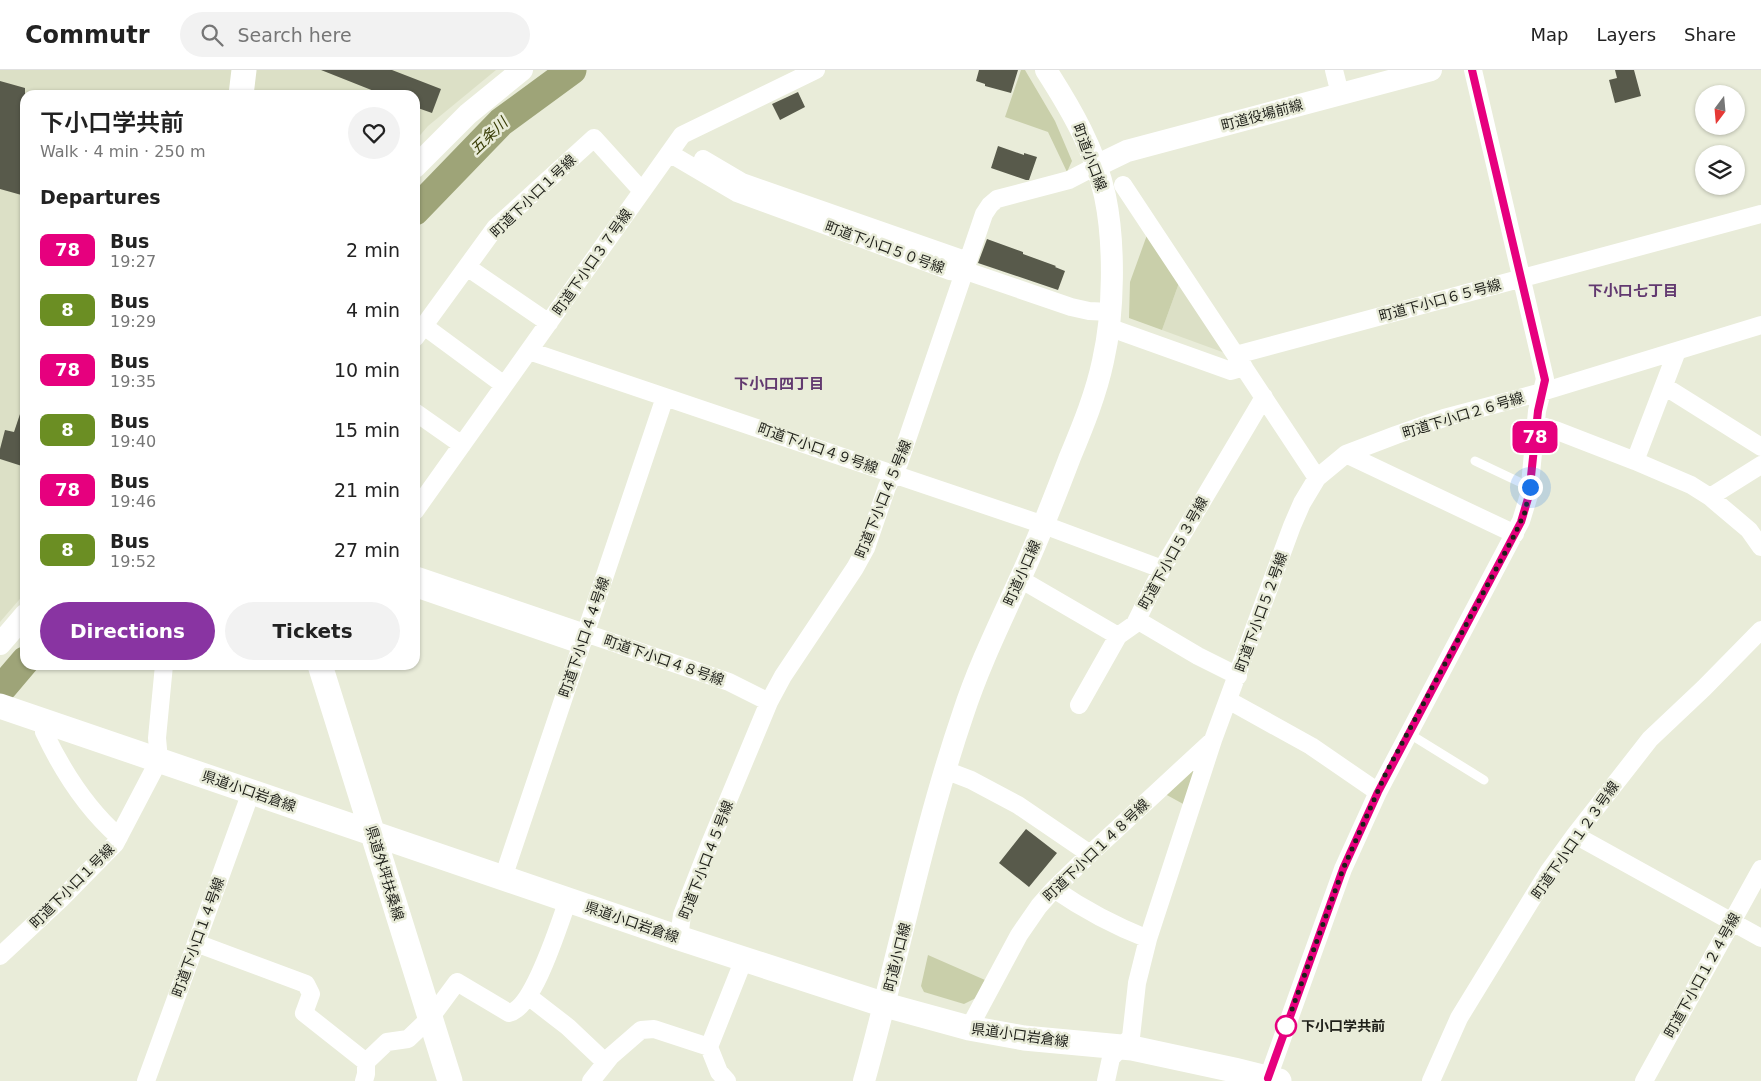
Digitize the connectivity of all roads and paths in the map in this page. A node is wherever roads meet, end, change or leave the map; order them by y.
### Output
1 (244, 70) edge
2 (522, 70) edge
3 (816, 70) edge
4 (1046, 70) edge
5 (1334, 70) edge
6 (1431, 70) edge
7 (1472, 70) edge
8 (242, 90) edge
9 (1340, 94) junction
10 (673, 148) junction
11 (420, 161) edge
12 (1096, 166) junction
13 (1123, 185) dead end
14 (642, 191) junction
15 (1761, 214) edge
16 (467, 267) junction
17 (966, 267) junction
18 (1521, 278) junction
19 (1109, 319) junction
20 (549, 323) junction
21 (1761, 325) edge
22 (420, 331) edge
23 (420, 333) edge
24 (529, 351) junction
25 (1677, 351) junction
26 (1240, 361) junction
27 (504, 386) junction
28 (1664, 386) junction
29 (1542, 392) junction
30 (665, 397) junction
31 (1264, 397) junction
32 (420, 416) edge
33 (1536, 424) junction
34 (462, 446) junction
35 (1761, 447) edge
36 (1346, 454) junction
37 (1476, 461) dead end
38 (1635, 461) junction
39 (1761, 465) edge
40 (894, 474) junction
41 (1317, 478) junction
42 (1530, 487) junction
43 (1710, 497) junction
44 (420, 501) edge
45 (1044, 524) junction
46 (1515, 534) junction
47 (1761, 547) edge
48 (1162, 569) junction
49 (420, 577) edge
50 (1020, 579) junction
51 (420, 590) edge
52 (1137, 620) junction
53 (20, 621) edge
54 (1761, 630) edge
55 (1118, 636) junction
56 (583, 639) junction
57 (0, 644) edge
58 (164, 670) edge
59 (322, 670) edge
60 (1238, 676) junction
61 (1228, 700) junction
62 (769, 702) junction
63 (1079, 706) dead end
64 (4, 707) edge
65 (47, 722) junction
66 (1408, 733) junction
67 (1213, 740) junction
68 (159, 760) junction
69 (945, 770) junction
70 (1484, 780) dead end
71 (251, 792) junction
72 (1378, 792) junction
73 (373, 834) junction
74 (1575, 835) junction
75 (119, 837) junction
76 (1090, 854) junction
77 (1761, 869) edge
78 (502, 878) junction
79 (1054, 889) junction
80 (568, 900) junction
81 (1731, 922) junction
82 (679, 938) junction
83 (1148, 938) junction
84 (1761, 938) edge
85 (196, 944) junction
86 (0, 956) edge
87 (744, 959) junction
88 (528, 996) junction
89 (885, 1005) junction
90 (430, 1017) junction
91 (970, 1028) junction
92 (709, 1047) junction
93 (1122, 1047) junction
94 (366, 1062) junction
95 (605, 1062) junction
96 (720, 1078) edge
97 (1273, 1079) edge
98 (146, 1081) edge
99 (364, 1081) edge
100 (450, 1081) edge
101 (591, 1081) edge
102 (864, 1081) edge
103 (1106, 1081) edge
104 (1431, 1081) edge
105 (1644, 1081) edge

1 - 8 main road
2 - 11 street
3 - 10 street, 町道下小口３７号線
4 - 12 street, 町道小口線
5 - 9 street
6 - 9 street, 町道役場前線
7 - 18 street
9 - 12 street, 町道役場前線
10 - 14 street, 町道下小口３７号線
10 - 17 street
10 - 17 street, 町道下小口５０号線
12 - 17 street, 町道下小口４５号線
12 - 19 street, 町道小口線
13 - 26 street
14 - 16 street, 町道下小口１号線
14 - 20 street, 町道下小口３７号線
15 - 18 street, 町道下小口６５号線
16 - 20 street
16 - 22 street, 町道下小口１号線
17 - 19 street, 町道下小口５０号線
17 - 40 street, 町道下小口４５号線
18 - 26 street, 町道下小口６５号線
18 - 29 street
19 - 26 street, 町道下小口５０号線
19 - 45 street, 町道小口線
20 - 24 street, 町道下小口３７号線
21 - 25 street, 町道下小口２６号線
23 - 27 street
24 - 27 street, 町道下小口３７号線
24 - 30 street, 町道下小口４９号線
25 - 28 street
25 - 29 street, 町道下小口２６号線
26 - 31 street
27 - 34 street, 町道下小口３７号線
28 - 35 street
28 - 38 street
29 - 33 street
29 - 36 street, 町道下小口２６号線
30 - 40 street, 町道下小口４９号線
30 - 56 street, 町道下小口４４号線
31 - 41 street
31 - 48 street, 町道下小口５３号線
32 - 34 street
33 - 38 street
33 - 42 street
34 - 44 street, 町道下小口３７号線
36 - 41 street, 町道下小口２６号線
36 - 46 street
37 - 42 lane
38 - 43 street
39 - 43 street
40 - 45 street, 町道下小口４９号線
40 - 62 street, 町道下小口４５号線
41 - 60 street, 町道下小口５２号線
42 - 46 street
43 - 47 street
45 - 48 street, 町道下小口４９号線
45 - 50 street, 町道小口線
46 - 66 street
48 - 52 street, 町道下小口５３号線
49 - 56 street, 町道下小口４８号線
50 - 55 street
50 - 69 street, 町道小口線
51 - 56 street
52 - 55 street, 町道下小口５３号線
52 - 60 street
53 - 57 street
54 - 74 street, 町道下小口１２３号線
55 - 63 street, 町道下小口５３号線
56 - 62 street, 町道下小口４８号線
56 - 78 street, 町道下小口４４号線
58 - 68 street
59 - 73 main road, 県道外坪扶桑線
60 - 61 street, 町道下小口５２号線
61 - 67 street, 町道下小口５２号線
61 - 72 street
62 - 82 street, 町道下小口４５号線
64 - 65 main road, 県道小口岩倉線
65 - 68 main road, 県道小口岩倉線
65 - 75 street
66 - 70 lane
66 - 72 street
67 - 76 street, 町道下小口１４８号線
67 - 83 street, 町道下小口５２号線
68 - 71 main road, 県道小口岩倉線
68 - 75 street, 町道下小口１号線
69 - 76 street
69 - 89 street, 町道小口線
71 - 73 main road, 県道小口岩倉線
71 - 85 street, 町道下小口１４号線
72 - 97 street
73 - 78 main road, 県道小口岩倉線
73 - 90 main road, 県道外坪扶桑線
74 - 81 street
74 - 104 street, 町道下小口１２３号線
75 - 86 street, 町道下小口１号線
76 - 79 street, 町道下小口１４８号線
77 - 81 street, 町道下小口１２４号線
78 - 80 main road, 県道小口岩倉線
79 - 83 street
79 - 91 street, 町道下小口１４８号線
80 - 82 main road, 県道小口岩倉線
80 - 88 street
81 - 84 street
81 - 105 street, 町道下小口１２４号線
82 - 87 main road, 県道小口岩倉線
83 - 93 street, 町道下小口５２号線
85 - 94 street
85 - 98 street, 町道下小口１４号線
87 - 89 main road, 県道小口岩倉線
87 - 92 street
88 - 90 street
88 - 95 street
89 - 91 main road, 県道小口岩倉線
89 - 102 street, 町道小口線
90 - 94 street
90 - 100 main road, 県道外坪扶桑線
91 - 93 main road, 県道小口岩倉線
92 - 95 street
92 - 96 street
93 - 97 main road, 県道小口岩倉線
93 - 103 street, 町道下小口５２号線
94 - 99 street
95 - 101 street

